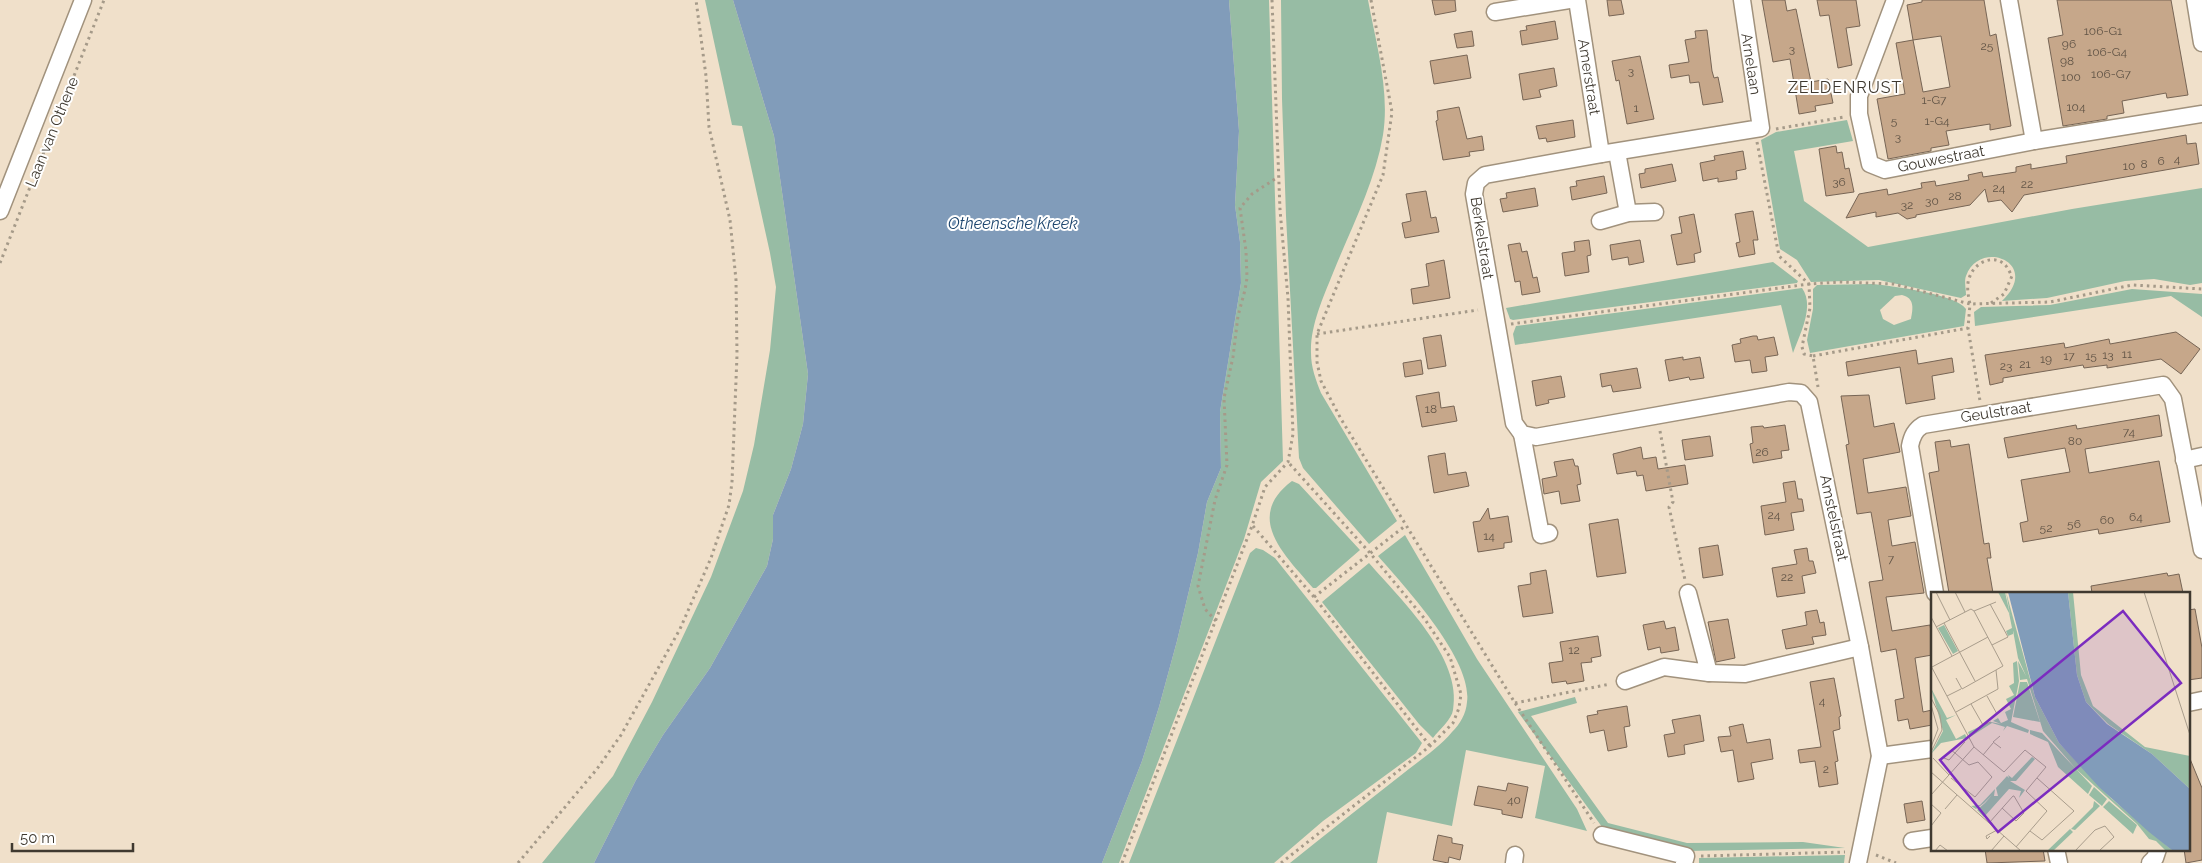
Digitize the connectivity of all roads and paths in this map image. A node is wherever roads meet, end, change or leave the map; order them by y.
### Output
1 (83, 0) edge
2 (104, 0) edge
3 (696, 0) edge
4 (1272, 0) edge
5 (1371, 0) edge
6 (1569, 0) edge
7 (1577, 0) edge
8 (1742, 0) edge
9 (1895, 0) edge
10 (2010, 0) edge
11 (2195, 0) edge
12 (1495, 12) dead end
13 (2200, 21) edge
14 (2202, 43) edge
15 (1859, 114) junction
16 (2202, 114) edge
17 (1758, 129) junction
18 (2034, 141) junction
19 (1609, 153) junction
20 (1279, 176) junction
21 (0, 211) edge
22 (1655, 212) dead end
23 (1628, 214) junction
24 (1600, 221) dead end
25 (0, 263) edge
26 (1809, 284) junction
27 (2202, 289) edge
28 (1991, 303) junction
29 (1970, 304) junction
30 (1494, 308) junction
31 (1497, 326) junction
32 (1968, 328) junction
33 (1317, 334) junction
34 (1813, 356) junction
35 (1801, 393) junction
36 (1656, 414) junction
37 (1982, 414) junction
38 (1522, 434) junction
39 (2202, 456) edge
40 (2184, 460) junction
41 (1288, 462) junction
42 (1252, 526) junction
43 (1405, 526) junction
44 (1549, 533) dead end
45 (2202, 550) edge
46 (1370, 553) junction
47 (1935, 592) edge
48 (1688, 593) joint
49 (1314, 598) junction
50 (1216, 621) junction
51 (1860, 647) junction
52 (1709, 673) junction
53 (1625, 681) joint
54 (1515, 703) junction
55 (1430, 746) junction
56 (1931, 749) edge
57 (1880, 756) junction
58 (1602, 835) joint
59 (1931, 838) edge
60 (1912, 841) dead end
61 (2056, 850) edge
62 (2158, 850) edge
63 (1859, 857) edge
64 (1685, 859) edge
65 (518, 863) edge
66 (1122, 863) edge
67 (1281, 863) edge
68 (1896, 863) edge
69 (2059, 863) edge
70 (2150, 863) edge

1 - 21 street, Laan van Othene
2 - 25 path, Laan van Othene
3 - 65 path
4 - 20 path
5 - 33 path
6 - 12 street
7 - 19 street, Amerstraat
8 - 17 street, Arnelaan
9 - 15 street, Gouwestraat
10 - 18 street
11 - 13 street
13 - 14 street
15 - 17 path
15 - 18 street, Gouwestraat
16 - 18 street, Gouwestraat
17 - 19 street, Berkelstraat
17 - 26 path
19 - 23 street
19 - 30 street, Berkelstraat
20 - 41 path
20 - 50 path
22 - 23 street
23 - 24 street
26 - 29 path
26 - 31 path
26 - 34 path
27 - 28 path
28 - 29 path
28 - 29 path
29 - 32 path
30 - 31 street, Berkelstraat
30 - 33 path
31 - 38 street, Berkelstraat
32 - 34 path
32 - 37 path
33 - 43 path
34 - 35 path
35 - 36 street
35 - 51 street, Amstelstraat
36 - 38 street
36 - 48 path
37 - 40 street, Geulstraat
37 - 47 street, Geulstraat
38 - 44 street, Berkelstraat
39 - 40 street
40 - 45 street, Geulstraat
41 - 42 path
41 - 46 path
42 - 49 path
42 - 50 path
43 - 46 path
43 - 54 path
46 - 49 path
46 - 55 path
48 - 52 street
49 - 55 path
50 - 66 path
51 - 52 street
51 - 57 street, Amstelstraat
52 - 53 street
53 - 54 path
54 - 58 path
55 - 67 path
56 - 57 street
57 - 63 street
58 - 64 street
59 - 60 street
61 - 69 street
62 - 70 street
63 - 64 path
63 - 68 path

